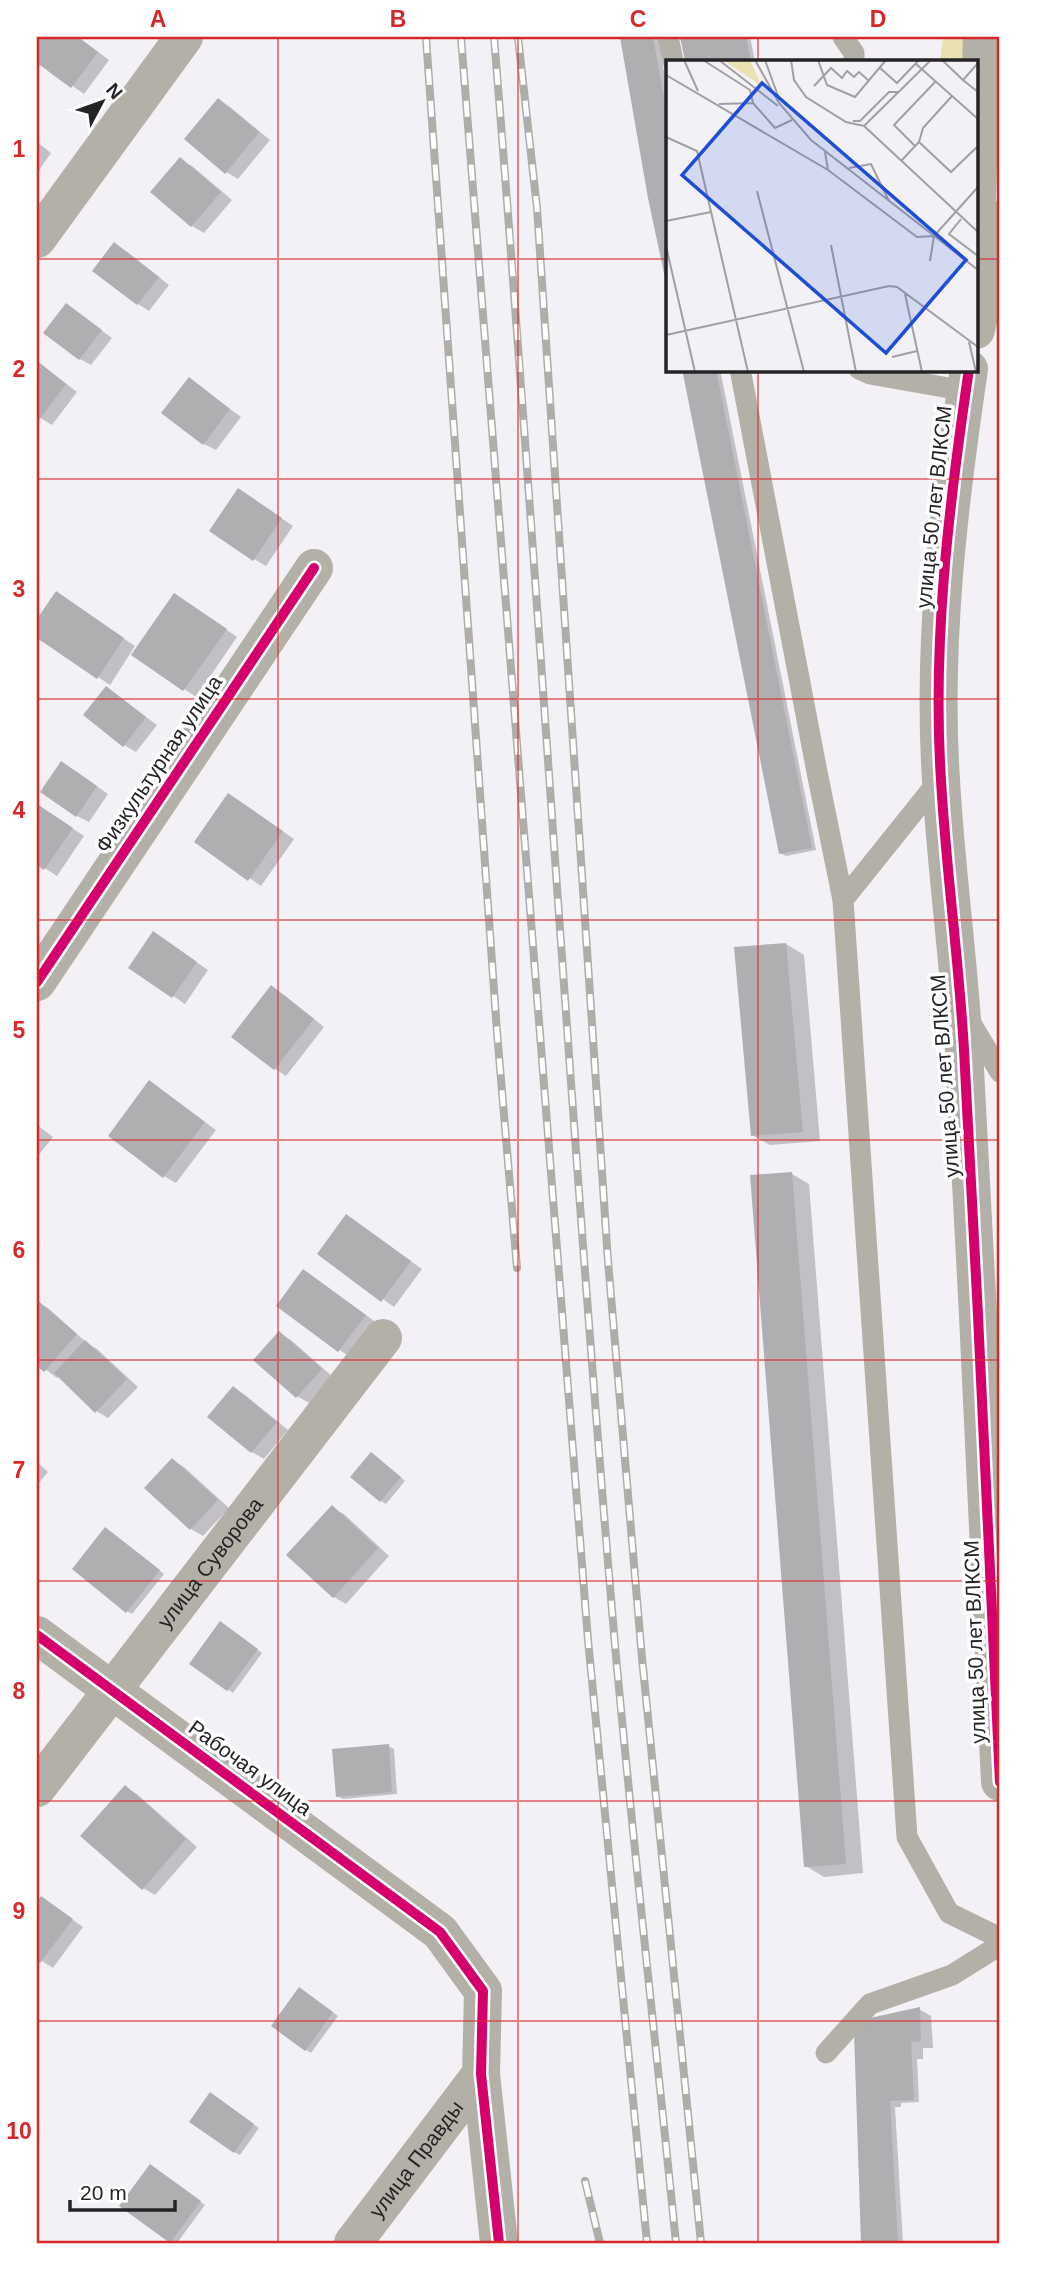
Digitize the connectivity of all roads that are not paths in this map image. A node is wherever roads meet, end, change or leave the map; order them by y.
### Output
1 (184, 37) edge
2 (668, 37) edge
3 (982, 37) edge
4 (673, 60) edge
5 (978, 165) edge
6 (1000, 220) edge
7 (37, 239) edge
8 (1000, 259) edge
9 (979, 314) edge
10 (740, 371) edge
11 (863, 371) edge
12 (967, 380) edge
13 (314, 568) dead end
14 (940, 779) junction
15 (844, 900) junction
16 (37, 982) edge
17 (962, 1008) junction
18 (1000, 1072) edge
19 (383, 1338) dead end
20 (993, 1454) edge
21 (37, 1635) edge
22 (112, 1691) junction
23 (1000, 1782) edge
24 (37, 1788) edge
25 (1000, 1938) edge
26 (1000, 1945) edge
27 (827, 2053) dead end
28 (481, 2074) junction
29 (353, 2243) edge
30 (499, 2243) edge

1 - 7 street
2 - 4 lane
3 - 5 street
6 - 9 street
8 - 9 street
10 - 15 lane
11 - 12 lane
12 - 14 street, улица 50 лет ВЛКСМ
13 - 16 street, Физкультурная улица
14 - 15 lane
14 - 17 street, улица 50 лет ВЛКСМ
15 - 25 lane
17 - 18 lane
17 - 20 street, улица 50 лет ВЛКСМ
19 - 22 street, улица Суворова
20 - 23 street, улица 50 лет ВЛКСМ
21 - 22 street, Рабочая улица
22 - 24 street, улица Суворова
22 - 28 street, Рабочая улица
26 - 27 lane
28 - 29 street, улица Правды
28 - 30 street, Рабочая улица

